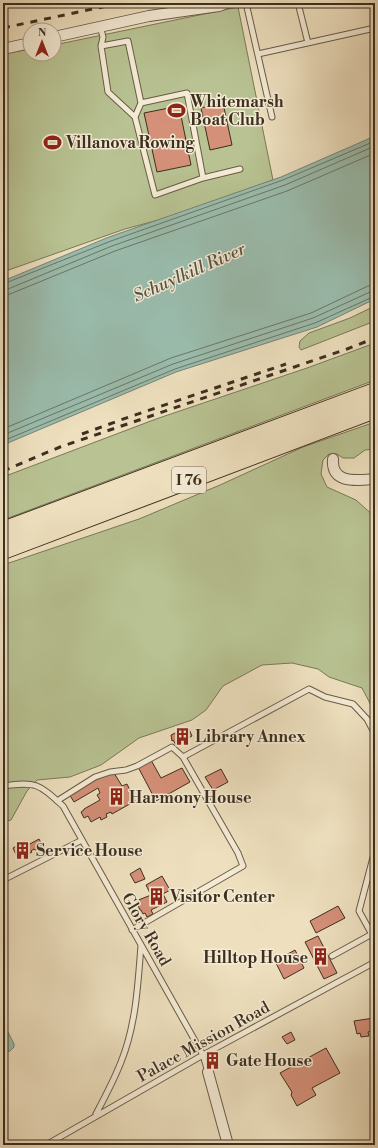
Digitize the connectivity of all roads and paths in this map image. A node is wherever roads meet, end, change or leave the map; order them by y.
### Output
1 (227, 3) edge
2 (246, 3) edge
3 (298, 3) edge
4 (100, 26) junction
5 (375, 28) edge
6 (62, 35) edge
7 (308, 43) junction
8 (22, 45) edge
9 (101, 46) junction
10 (3, 49) edge
11 (258, 54) junction
12 (141, 103) junction
13 (135, 117) junction
14 (272, 117) dead end
15 (240, 169) dead end
16 (204, 178) junction
17 (375, 392) edge
18 (375, 409) edge
19 (333, 459) dead end
20 (375, 479) edge
21 (3, 531) edge
22 (3, 550) edge
23 (375, 734) edge
24 (183, 757) junction
25 (3, 786) edge
26 (57, 801) junction
27 (82, 840) junction
28 (375, 850) edge
29 (3, 880) edge
30 (132, 930) junction
31 (372, 934) junction
32 (375, 940) edge
33 (141, 945) junction
34 (332, 956) dead end
35 (375, 962) edge
36 (203, 1055) junction
37 (208, 1072) joint
38 (95, 1115) junction
39 (46, 1145) edge
40 (228, 1145) edge

1 - 4 street
2 - 11 lane
3 - 7 lane
4 - 6 street
4 - 9 lane
5 - 7 lane
7 - 11 lane
8 - 10 street
9 - 12 lane
9 - 13 lane
11 - 14 lane
12 - 13 lane
12 - 16 lane
13 - 16 lane
15 - 16 lane
17 - 21 highway, I 76
18 - 22 highway, I 76
19 - 20 street
23 - 24 lane
24 - 26 lane
24 - 30 lane
25 - 26 lane, Glory Road
26 - 27 lane, Glory Road
27 - 29 lane
27 - 30 lane, Glory Road
28 - 31 lane
30 - 33 lane, Glory Road
31 - 32 lane
31 - 34 lane
33 - 36 lane, Glory Road
33 - 38 lane
35 - 36 lane, Palace Mission Road
36 - 37 lane, Glory Road
36 - 38 lane, Palace Mission Road
37 - 40 street
38 - 39 lane, Palace Mission Road

